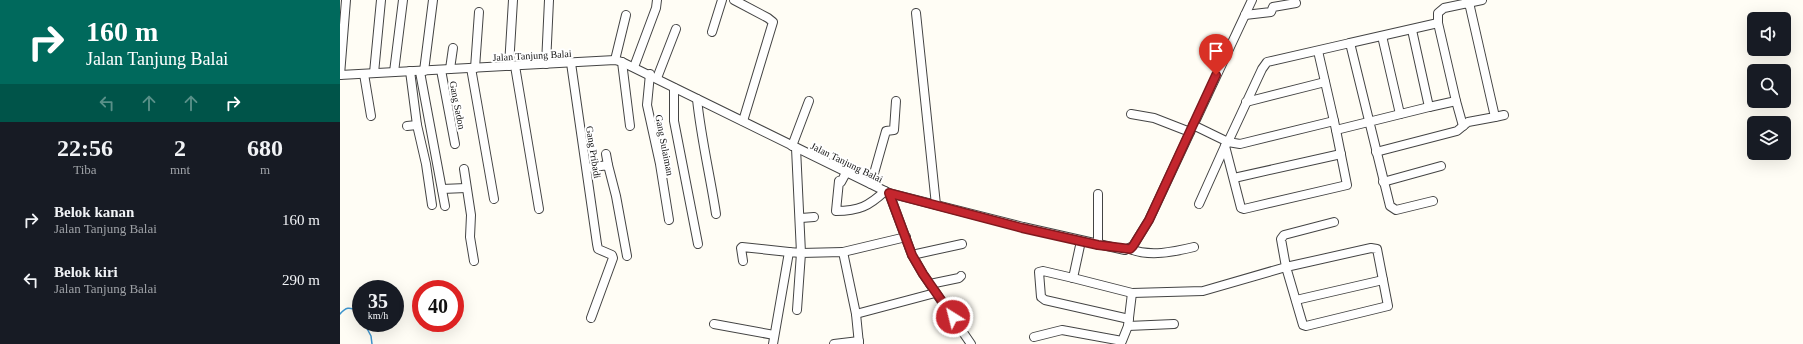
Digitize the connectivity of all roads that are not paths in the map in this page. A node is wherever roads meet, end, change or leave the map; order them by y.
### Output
1 (346, 0) edge
2 (381, 0) edge
3 (403, 0) edge
4 (433, 0) edge
5 (513, 0) edge
6 (549, 0) edge
7 (657, 0) edge
8 (722, 0) edge
9 (734, 0) edge
10 (1252, 0) edge
11 (1482, 0) edge
12 (1296, 3) dead end
13 (1468, 4) junction
14 (479, 12) dead end
15 (916, 13) dead end
16 (626, 15) dead end
17 (1245, 15) junction
18 (1438, 23) junction
19 (676, 29) dead end
20 (1412, 30) junction
21 (712, 32) dead end
22 (1382, 36) junction
23 (1350, 43) junction
24 (453, 48) dead end
25 (1318, 51) junction
26 (618, 61) junction
27 (571, 63) junction
28 (546, 64) junction
29 (512, 66) junction
30 (634, 67) junction
31 (473, 68) junction
32 (441, 70) junction
33 (450, 70) junction
34 (422, 71) junction
35 (394, 72) junction
36 (410, 72) junction
37 (374, 73) junction
38 (364, 74) junction
39 (340, 76) edge
40 (653, 76) junction
41 (1325, 82) junction
42 (674, 88) junction
43 (697, 99) junction
44 (809, 101) dead end
45 (896, 101) dead end
46 (1456, 101) junction
47 (1246, 102) junction
48 (1429, 107) junction
49 (1131, 114) dead end
50 (1400, 114) junction
51 (372, 116) dead end
52 (1504, 116) dead end
53 (1495, 117) junction
54 (743, 121) junction
55 (1334, 121) junction
56 (1368, 121) junction
57 (417, 125) junction
58 (408, 126) dead end
59 (630, 126) dead end
60 (1463, 126) junction
61 (1191, 129) junction
62 (1336, 130) junction
63 (456, 144) dead end
64 (1226, 144) junction
65 (794, 147) junction
66 (1376, 152) junction
67 (606, 154) dead end
68 (1341, 154) junction
69 (608, 164) junction
70 (1441, 166) dead end
71 (587, 168) junction
72 (464, 169) dead end
73 (847, 171) junction
74 (1234, 178) junction
75 (1383, 182) junction
76 (871, 184) junction
77 (442, 188) junction
78 (466, 188) junction
79 (887, 192) junction
80 (1098, 194) dead end
81 (494, 199) dead end
82 (1433, 201) dead end
83 (1199, 204) dead end
84 (432, 205) dead end
85 (936, 205) junction
86 (445, 206) dead end
87 (539, 209) dead end
88 (716, 214) dead end
89 (814, 217) dead end
90 (800, 218) junction
91 (669, 220) dead end
92 (1334, 222) dead end
93 (906, 237) junction
94 (1081, 241) junction
95 (698, 244) dead end
96 (962, 244) dead end
97 (1098, 245) junction
98 (1194, 247) dead end
99 (1130, 249) junction
100 (789, 252) junction
101 (843, 252) junction
102 (801, 253) junction
103 (912, 255) junction
104 (627, 256) dead end
105 (474, 261) dead end
106 (743, 261) dead end
107 (1286, 267) junction
108 (961, 276) dead end
109 (1073, 278) junction
110 (1383, 280) junction
111 (930, 284) junction
112 (935, 293) junction
113 (1132, 293) junction
114 (1296, 300) junction
115 (797, 310) dead end
116 (856, 314) junction
117 (591, 318) dead end
118 (1128, 323) junction
119 (714, 324) dead end
120 (1174, 324) dead end
121 (774, 335) junction
122 (1095, 335) junction
123 (1034, 337) dead end
124 (859, 343) edge
125 (773, 344) edge
126 (834, 344) edge
127 (971, 344) edge
128 (1097, 344) edge

1 - 39 street
2 - 37 street
3 - 35 street
4 - 34 street
5 - 29 street
6 - 28 street
7 - 30 street
8 - 21 street
9 - 54 street
10 - 17 street
11 - 13 street
12 - 17 street
13 - 18 street
13 - 53 street
14 - 31 street
15 - 85 street
16 - 26 street
17 - 61 street
18 - 20 street
18 - 46 street
19 - 40 street, Gang Sulaiman
20 - 22 street
20 - 48 street
22 - 23 street
22 - 50 street
23 - 25 street
23 - 56 street
24 - 33 street
25 - 41 street
25 - 47 street
26 - 27 street, Jalan Tanjung Balai
26 - 30 street, Jalan Tanjung Balai
26 - 59 street
27 - 28 street, Jalan Tanjung Balai
27 - 71 street, Gang Pribadi
28 - 29 street, Jalan Tanjung Balai
29 - 31 street, Jalan Tanjung Balai
29 - 87 street
30 - 40 street, Jalan Tanjung Balai
31 - 33 street, Jalan Tanjung Balai
31 - 81 street
32 - 33 street, Jalan Tanjung Balai
32 - 34 street, Jalan Tanjung Balai
32 - 63 street, Gang Sadon
34 - 36 street, Jalan Tanjung Balai
34 - 77 street
35 - 36 street, Jalan Tanjung Balai
35 - 37 street, Jalan Tanjung Balai
36 - 57 street
37 - 38 street, Jalan Tanjung Balai
38 - 39 street, Jalan Tanjung Balai
38 - 51 street
40 - 42 street, Jalan Tanjung Balai
40 - 91 street, Gang Sulaiman
41 - 47 street
41 - 55 street
42 - 43 street, Jalan Tanjung Balai
42 - 95 street
43 - 54 street, Jalan Tanjung Balai
43 - 88 street
44 - 65 street
45 - 76 street
46 - 48 street
46 - 60 street
47 - 64 street
48 - 50 street
49 - 61 street
50 - 56 street
52 - 53 street
53 - 60 street
54 - 65 street, Jalan Tanjung Balai
55 - 62 street
55 - 64 street
56 - 62 street
56 - 66 street
57 - 58 street
57 - 84 street
60 - 66 street
61 - 64 street
61 - 99 street
62 - 68 street
64 - 74 street
64 - 83 street
65 - 73 street, Jalan Tanjung Balai
65 - 90 street
66 - 75 street
67 - 69 street
68 - 74 street
68 - 74 street
69 - 71 street
69 - 104 street
70 - 75 street
71 - 117 street, Gang Pribadi
72 - 78 street
73 - 76 street, Jalan Tanjung Balai
73 - 79 street
75 - 82 street
76 - 79 street, Jalan Tanjung Balai
77 - 78 street
77 - 86 street
78 - 105 street
79 - 85 street, Jalan Tanjung Balai
79 - 93 street
80 - 97 street
85 - 94 street, Jalan Tanjung Balai
89 - 90 street
90 - 102 street
92 - 107 street
93 - 101 street
93 - 103 street
94 - 97 street, Jalan Tanjung Balai
94 - 109 street
96 - 103 street
97 - 99 street, Jalan Tanjung Balai
98 - 99 street, Jalan Tanjung Balai
100 - 102 street
100 - 106 street
100 - 121 street
101 - 102 street
101 - 116 street
102 - 115 street
103 - 111 street
107 - 110 street
107 - 113 street
107 - 114 street
108 - 111 street
109 - 113 street
109 - 118 street
110 - 114 street
110 - 114 street
111 - 112 street
112 - 116 street
112 - 127 street
113 - 118 street
116 - 124 street
118 - 120 street
118 - 122 street
119 - 121 street
121 - 125 street
122 - 123 street
122 - 128 street
124 - 126 street

